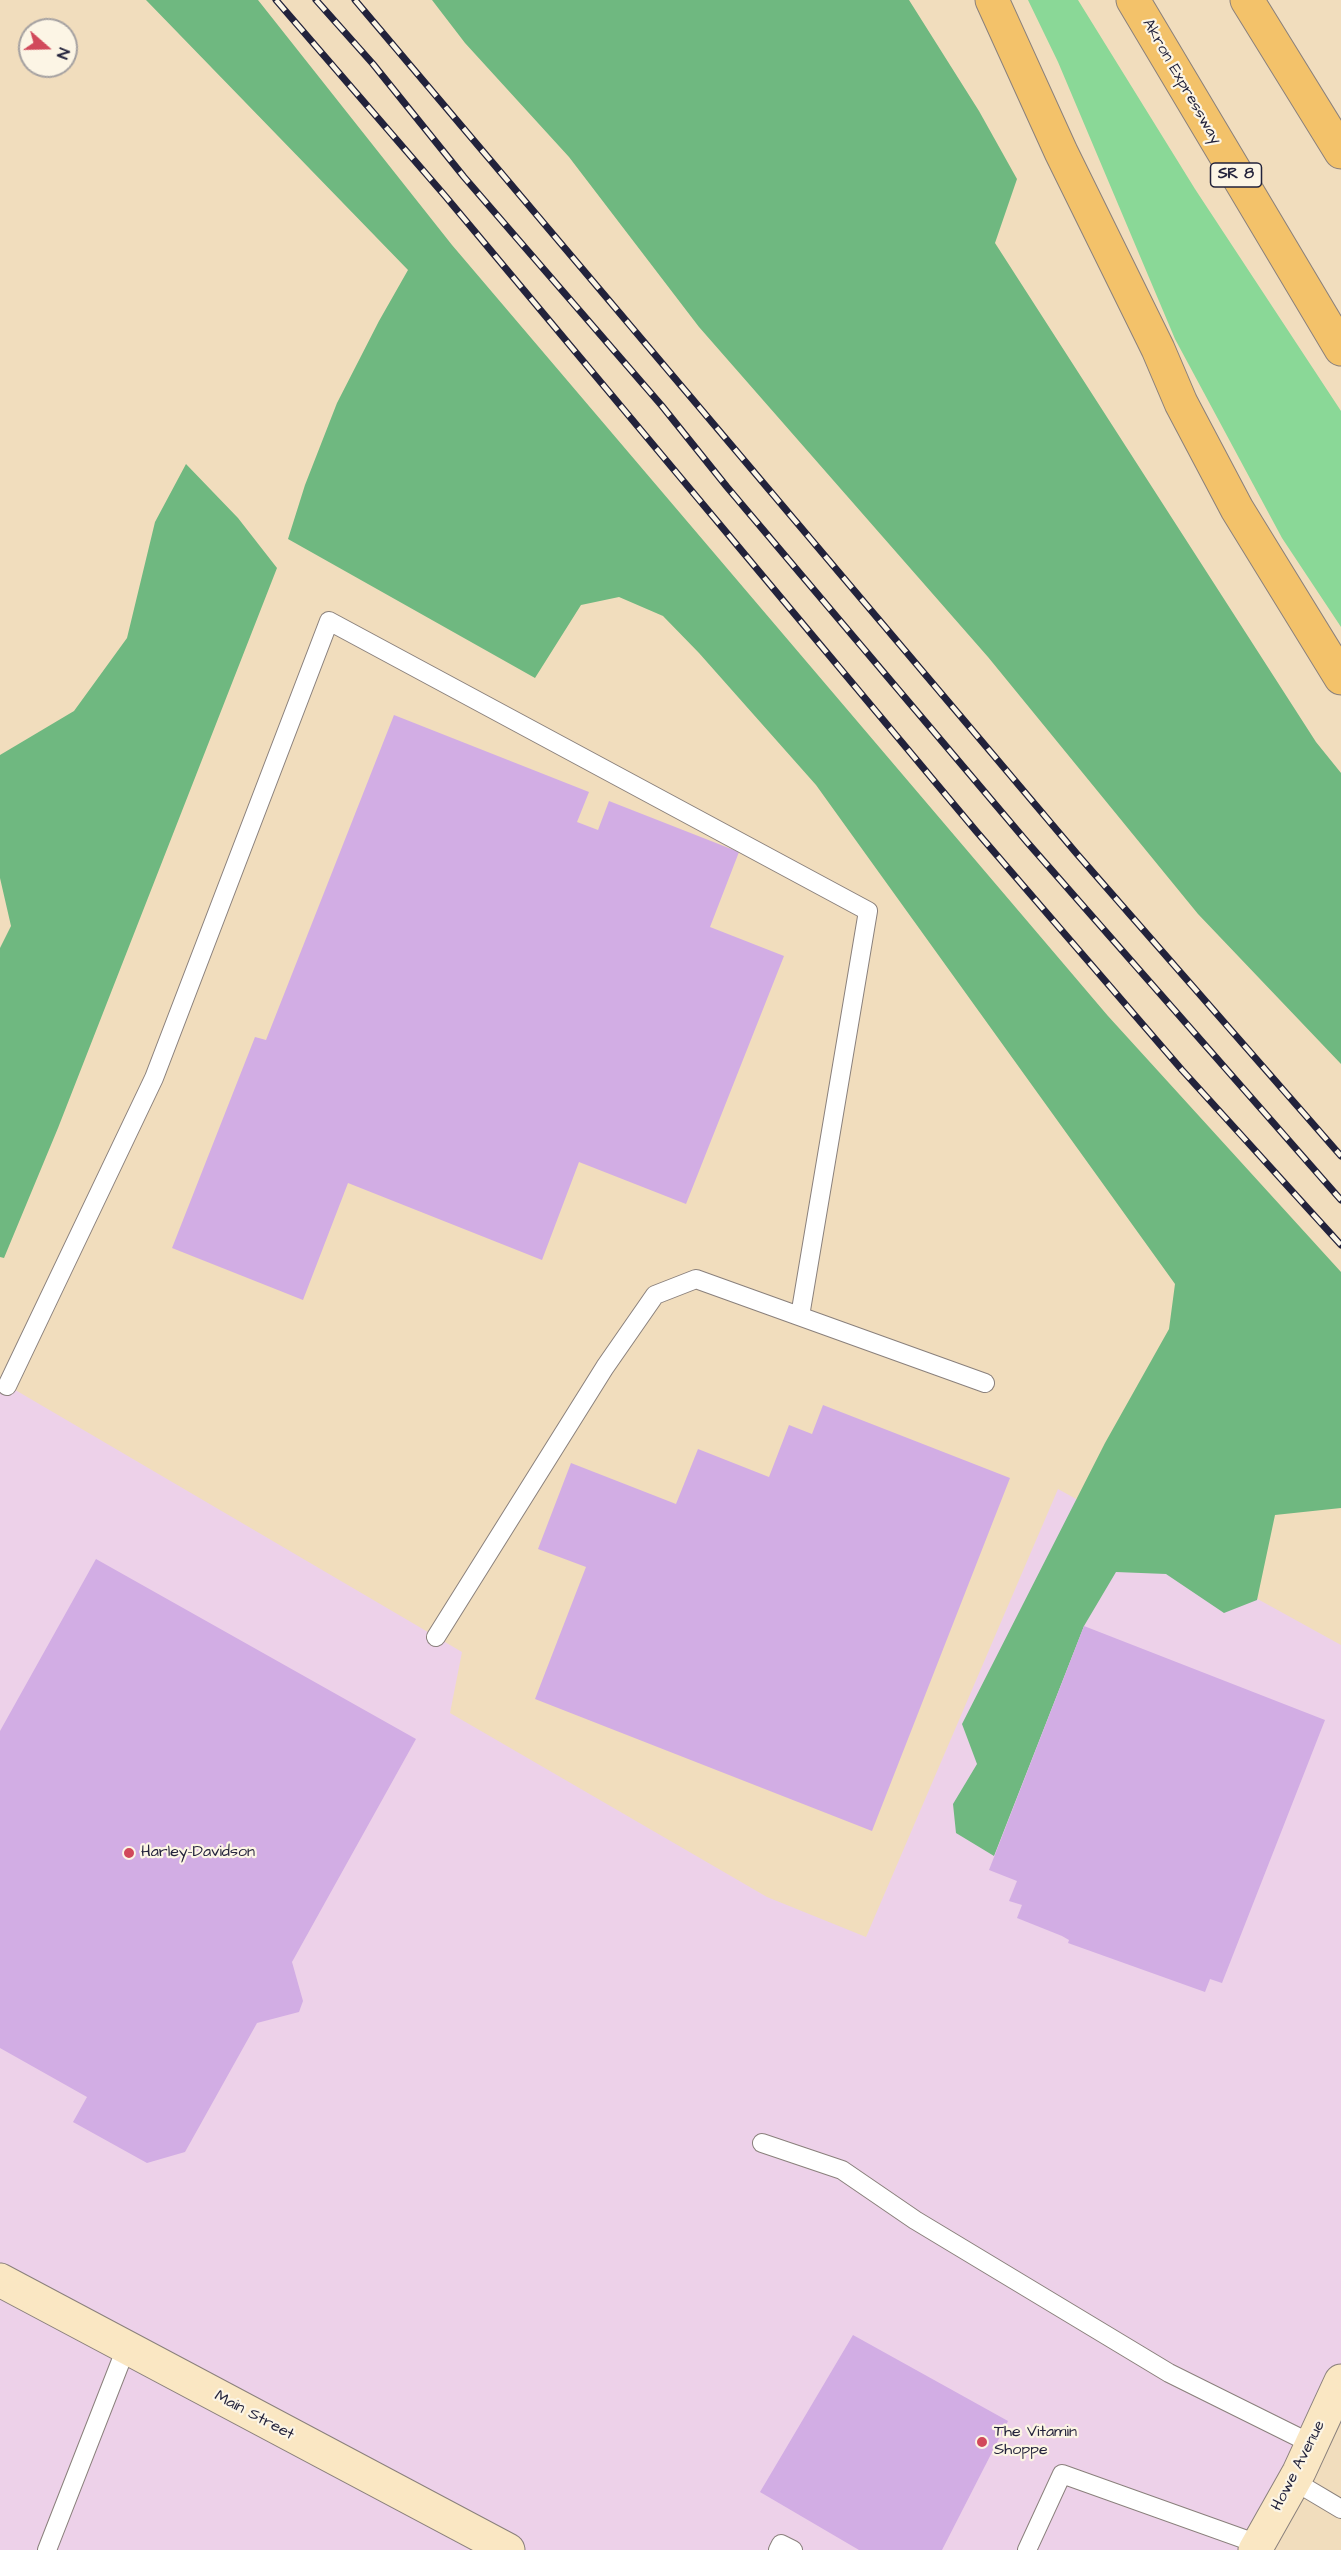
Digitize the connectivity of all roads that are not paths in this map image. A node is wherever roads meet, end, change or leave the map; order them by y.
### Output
1 (992, 0) edge
2 (1133, 0) edge
3 (1247, 0) edge
4 (1341, 152) edge
5 (1341, 349) edge
6 (1341, 678) edge
7 (800, 1316) junction
8 (985, 1383) dead end
9 (7, 1386) dead end
10 (436, 1637) dead end
11 (762, 2143) dead end
12 (0, 2280) edge
13 (126, 2348) junction
14 (1341, 2381) edge
15 (1312, 2444) junction
16 (1294, 2481) junction
17 (1341, 2508) edge
18 (1256, 2547) edge
19 (47, 2550) edge
20 (508, 2550) edge
21 (778, 2550) edge
22 (793, 2550) edge
23 (1027, 2550) edge

1 - 6 highway
2 - 5 highway, Akron Expressway / SR 8
3 - 4 highway
7 - 8 lane
7 - 9 lane
7 - 10 lane
11 - 15 lane
12 - 13 street, Main Street
13 - 19 lane
13 - 20 street, Main Street
14 - 15 street, Howe Avenue
15 - 16 street, Howe Avenue
16 - 17 lane
16 - 18 street, Howe Avenue
18 - 23 lane
21 - 22 lane

